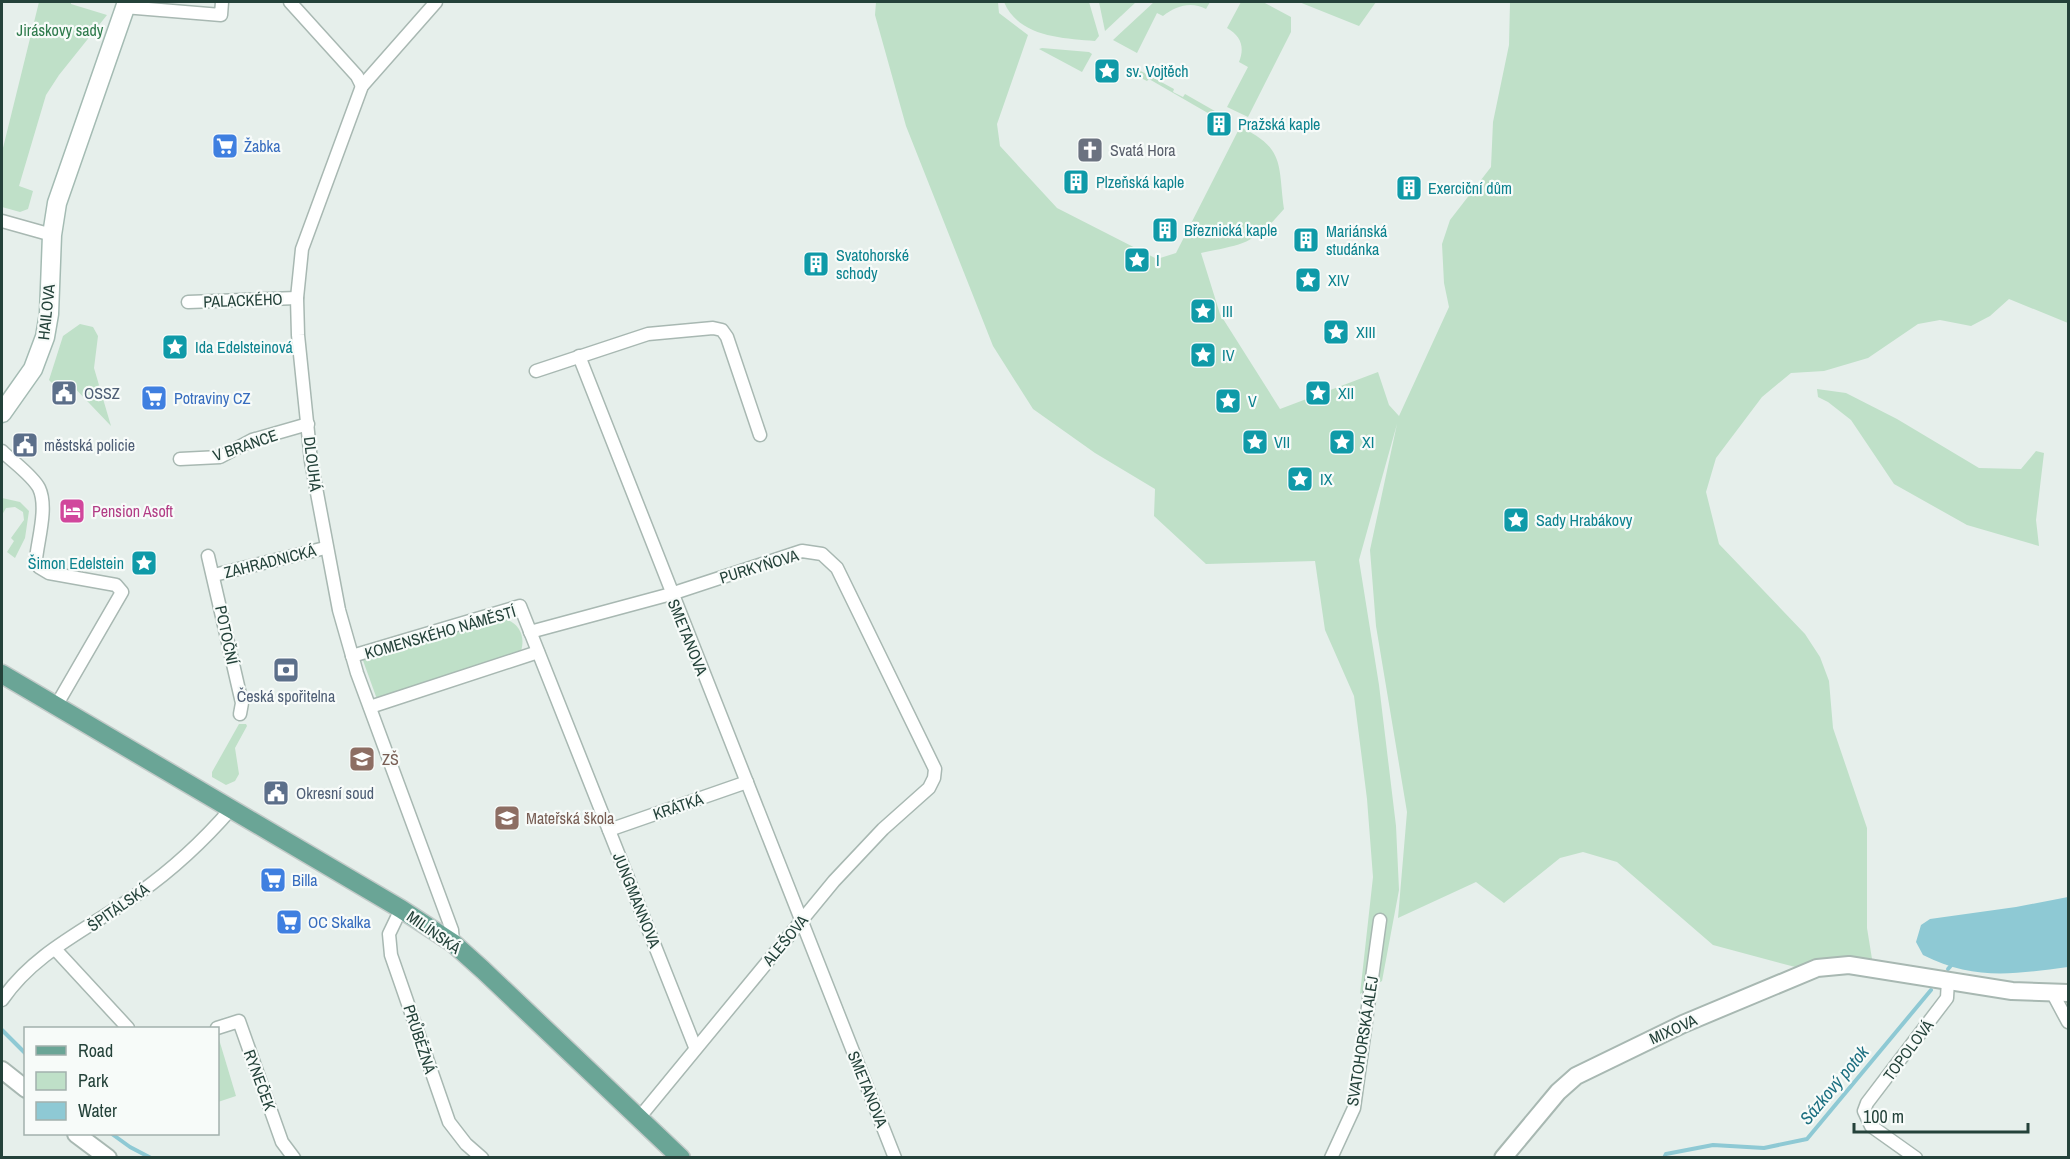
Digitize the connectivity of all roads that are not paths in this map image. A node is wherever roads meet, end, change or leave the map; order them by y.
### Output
1 (222, 2) edge
2 (290, 2) edge
3 (125, 4) edge
4 (433, 6) edge
5 (362, 86) junction
6 (55, 219) junction
7 (2, 221) edge
8 (297, 298) junction
9 (188, 302) dead end
10 (579, 356) junction
11 (536, 371) dead end
12 (2, 413) edge
13 (308, 424) junction
14 (760, 435) dead end
15 (2, 451) edge
16 (180, 459) dead end
17 (325, 548) junction
18 (208, 556) dead end
19 (214, 575) junction
20 (671, 594) junction
21 (530, 632) junction
22 (538, 652) junction
23 (352, 656) junction
24 (2, 674) edge
25 (56, 706) junction
26 (370, 707) junction
27 (240, 714) dead end
28 (935, 769) joint
29 (747, 782) junction
30 (231, 809) junction
31 (609, 830) junction
32 (400, 909) junction
33 (1380, 920) dead end
34 (802, 921) junction
35 (453, 943) junction
36 (55, 949) junction
37 (1948, 980) junction
38 (2061, 994) edge
39 (2, 999) edge
40 (2068, 1022) edge
41 (126, 1027) edge
42 (219, 1028) edge
43 (695, 1047) junction
44 (2, 1070) edge
45 (24, 1087) edge
46 (639, 1118) junction
47 (77, 1135) edge
48 (108, 1158) edge
49 (294, 1158) edge
50 (482, 1158) edge
51 (681, 1158) edge
52 (895, 1158) edge
53 (1331, 1158) edge
54 (1503, 1158) edge
55 (1916, 1158) edge

1 - 3 street
2 - 5 street
3 - 6 main road, HAILOVA
4 - 5 street
5 - 8 street, DLOUHÁ
6 - 7 street
6 - 12 main road, HAILOVA
8 - 9 street, PALACKÉHO
8 - 13 street, DLOUHÁ
10 - 11 street
10 - 14 street
10 - 20 street, SMETANOVA
13 - 16 street, V BRANCE
13 - 17 street, DLOUHÁ
15 - 25 street
17 - 19 street, ZAHRADNICKÁ
17 - 23 street, DLOUHÁ
18 - 19 street, POTOČNÍ
19 - 27 street, POTOČNÍ
20 - 21 street, PURKYŇOVA
20 - 28 street, PURKYŇOVA
20 - 29 street, SMETANOVA
21 - 22 street, KOMENSKÉHO NÁMĚSTÍ
21 - 23 street, KOMENSKÉHO NÁMĚSTÍ
22 - 26 street
22 - 31 street, JUNGMANNOVA
23 - 26 street, DLOUHÁ
24 - 25 main road, MILÍNSKÁ
25 - 30 main road, MILÍNSKÁ
26 - 35 street, DLOUHÁ
28 - 34 street, ALEŠOVA
29 - 31 street, KRÁTKÁ
29 - 34 street, SMETANOVA
30 - 32 main road, MILÍNSKÁ
30 - 36 street, ŠPITÁLSKÁ
31 - 43 street, JUNGMANNOVA
32 - 35 main road, MILÍNSKÁ
32 - 50 street, PRŮBĚŽNÁ
33 - 53 street, SVATOHORSKÁ ALEJ
34 - 43 street, ALEŠOVA
34 - 52 street, SMETANOVA
35 - 46 main road, MILÍNSKÁ
36 - 39 street, ŠPITÁLSKÁ
36 - 41 street
37 - 38 street, MIXOVA
37 - 54 street, MIXOVA
37 - 55 street, TOPOLOVÁ
38 - 40 street
42 - 49 street, RYNEČEK
43 - 46 street, ALEŠOVA
44 - 45 street
46 - 51 main road, MILÍNSKÁ
47 - 48 street

